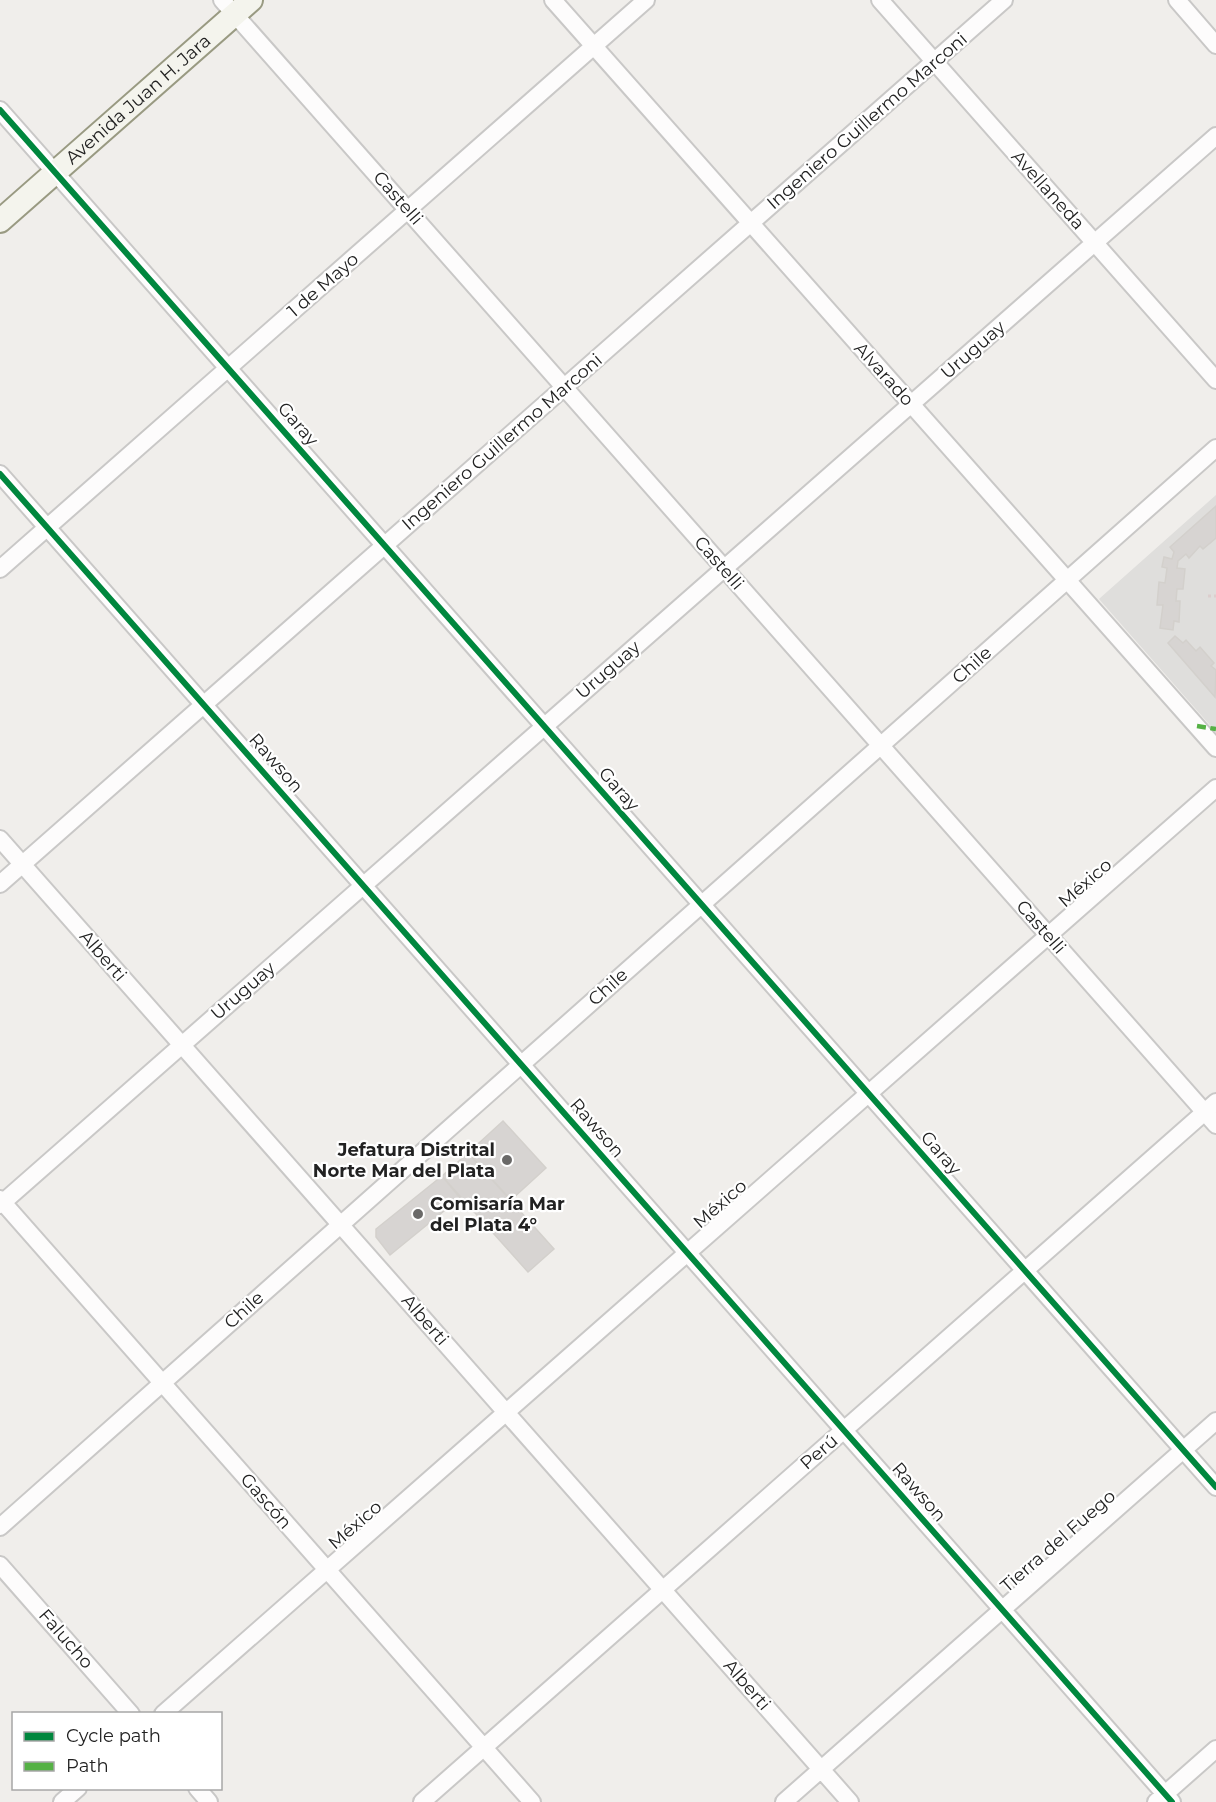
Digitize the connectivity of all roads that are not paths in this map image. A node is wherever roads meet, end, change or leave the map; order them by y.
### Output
1 (553, 0) edge
2 (646, 0) edge
3 (880, 0) edge
4 (1004, 0) edge
5 (1177, 0) edge
6 (236, 5) edge
7 (1216, 45) edge
8 (594, 46) junction
9 (934, 62) junction
10 (0, 110) edge
11 (1216, 136) edge
12 (55, 172) junction
13 (408, 210) junction
14 (0, 221) edge
15 (750, 224) junction
16 (1095, 243) junction
17 (228, 368) junction
18 (1216, 380) edge
19 (565, 387) junction
20 (911, 405) junction
21 (1216, 448) edge
22 (0, 474) edge
23 (48, 527) junction
24 (385, 546) junction
25 (724, 568) junction
26 (0, 569) edge
27 (1066, 580) junction
28 (204, 705) junction
29 (544, 726) junction
30 (1197, 726) junction
31 (1216, 729) edge
32 (881, 746) junction
33 (1216, 748) edge
34 (1216, 788) edge
35 (0, 839) edge
36 (23, 865) junction
37 (0, 885) edge
38 (363, 886) junction
39 (701, 904) junction
40 (1048, 935) junction
41 (182, 1045) junction
42 (521, 1064) junction
43 (868, 1093) junction
44 (1210, 1107) edge
45 (1216, 1125) edge
46 (1, 1202) edge
47 (340, 1224) junction
48 (687, 1253) junction
49 (1024, 1270) junction
50 (162, 1383) junction
51 (506, 1412) junction
52 (1216, 1421) edge
53 (844, 1430) junction
54 (1183, 1450) junction
55 (1216, 1487) edge
56 (0, 1527) edge
57 (0, 1565) edge
58 (327, 1569) junction
59 (663, 1590) junction
60 (1002, 1610) junction
61 (130, 1712) edge
62 (164, 1712) edge
63 (484, 1748) junction
64 (1216, 1749) edge
65 (821, 1769) junction
66 (76, 1790) edge
67 (199, 1790) edge
68 (1165, 1799) edge
69 (62, 1802) edge
70 (209, 1802) edge
71 (422, 1802) edge
72 (532, 1802) edge
73 (784, 1802) edge
74 (850, 1802) edge

1 - 8 street, Alvarado
2 - 8 street, 1 de Mayo
3 - 9 street, Avellaneda
4 - 9 street, Ingeniero Guillermo Marconi
5 - 7 street
6 - 12 main road, Avenida Juan H. Jara
6 - 13 street, Castelli
8 - 13 street, 1 de Mayo
8 - 15 street, Alvarado
9 - 15 street, Ingeniero Guillermo Marconi
9 - 16 street, Avellaneda
10 - 12 street, Garay
11 - 16 street, Uruguay
12 - 14 main road, Avenida Juan H. Jara
12 - 17 street, Garay
13 - 17 street, 1 de Mayo
13 - 19 street, Castelli
15 - 19 street, Ingeniero Guillermo Marconi
15 - 20 street, Alvarado
16 - 18 street, Avellaneda
16 - 20 street, Uruguay
17 - 23 street, 1 de Mayo
17 - 24 street, Garay
19 - 24 street, Ingeniero Guillermo Marconi
19 - 25 street, Castelli
20 - 25 street, Uruguay
20 - 27 street, Alvarado
21 - 27 street, Chile
22 - 23 street, Rawson
23 - 26 street, 1 de Mayo
23 - 28 street, Rawson
24 - 28 street, Ingeniero Guillermo Marconi
24 - 29 street, Garay
25 - 29 street, Uruguay
25 - 32 street, Castelli
27 - 30 street, Alvarado
27 - 32 street, Chile
28 - 36 street, Ingeniero Guillermo Marconi
28 - 38 street, Rawson
29 - 38 street, Uruguay
29 - 39 street, Garay
30 - 31 street
30 - 33 street, Alvarado
32 - 39 street, Chile
32 - 40 street, Castelli
34 - 40 street, México
35 - 36 street, Alberti
36 - 37 street, Ingeniero Guillermo Marconi
36 - 41 street, Alberti
38 - 41 street, Uruguay
38 - 42 street, Rawson
39 - 42 street, Chile
39 - 43 street, Garay
40 - 43 street, México
40 - 44 street, Castelli
41 - 46 street, Uruguay
41 - 47 street, Alberti
42 - 47 street, Chile
42 - 48 street, Rawson
43 - 48 street, México
43 - 49 street, Garay
44 - 45 street, Castelli
44 - 49 street, Perú
46 - 50 street, Gascón
47 - 50 street, Chile
47 - 51 street, Alberti
48 - 51 street, México
48 - 53 street, Rawson
49 - 53 street, Perú
49 - 54 street, Garay
50 - 56 street, Chile
50 - 58 street, Gascón
51 - 58 street, México
51 - 59 street, Alberti
52 - 54 street, Tierra del Fuego
53 - 59 street, Perú
53 - 60 street, Rawson
54 - 55 street, Garay
54 - 60 street, Tierra del Fuego
57 - 61 street, Falucho
58 - 62 street, México
58 - 63 street, Gascón
59 - 63 street, Perú
59 - 65 street, Alberti
60 - 65 street, Tierra del Fuego
60 - 68 street, Rawson
63 - 71 street, Perú
63 - 72 street, Gascón
64 - 68 street
65 - 73 street, Tierra del Fuego
65 - 74 street, Alberti
66 - 69 street
67 - 70 street

